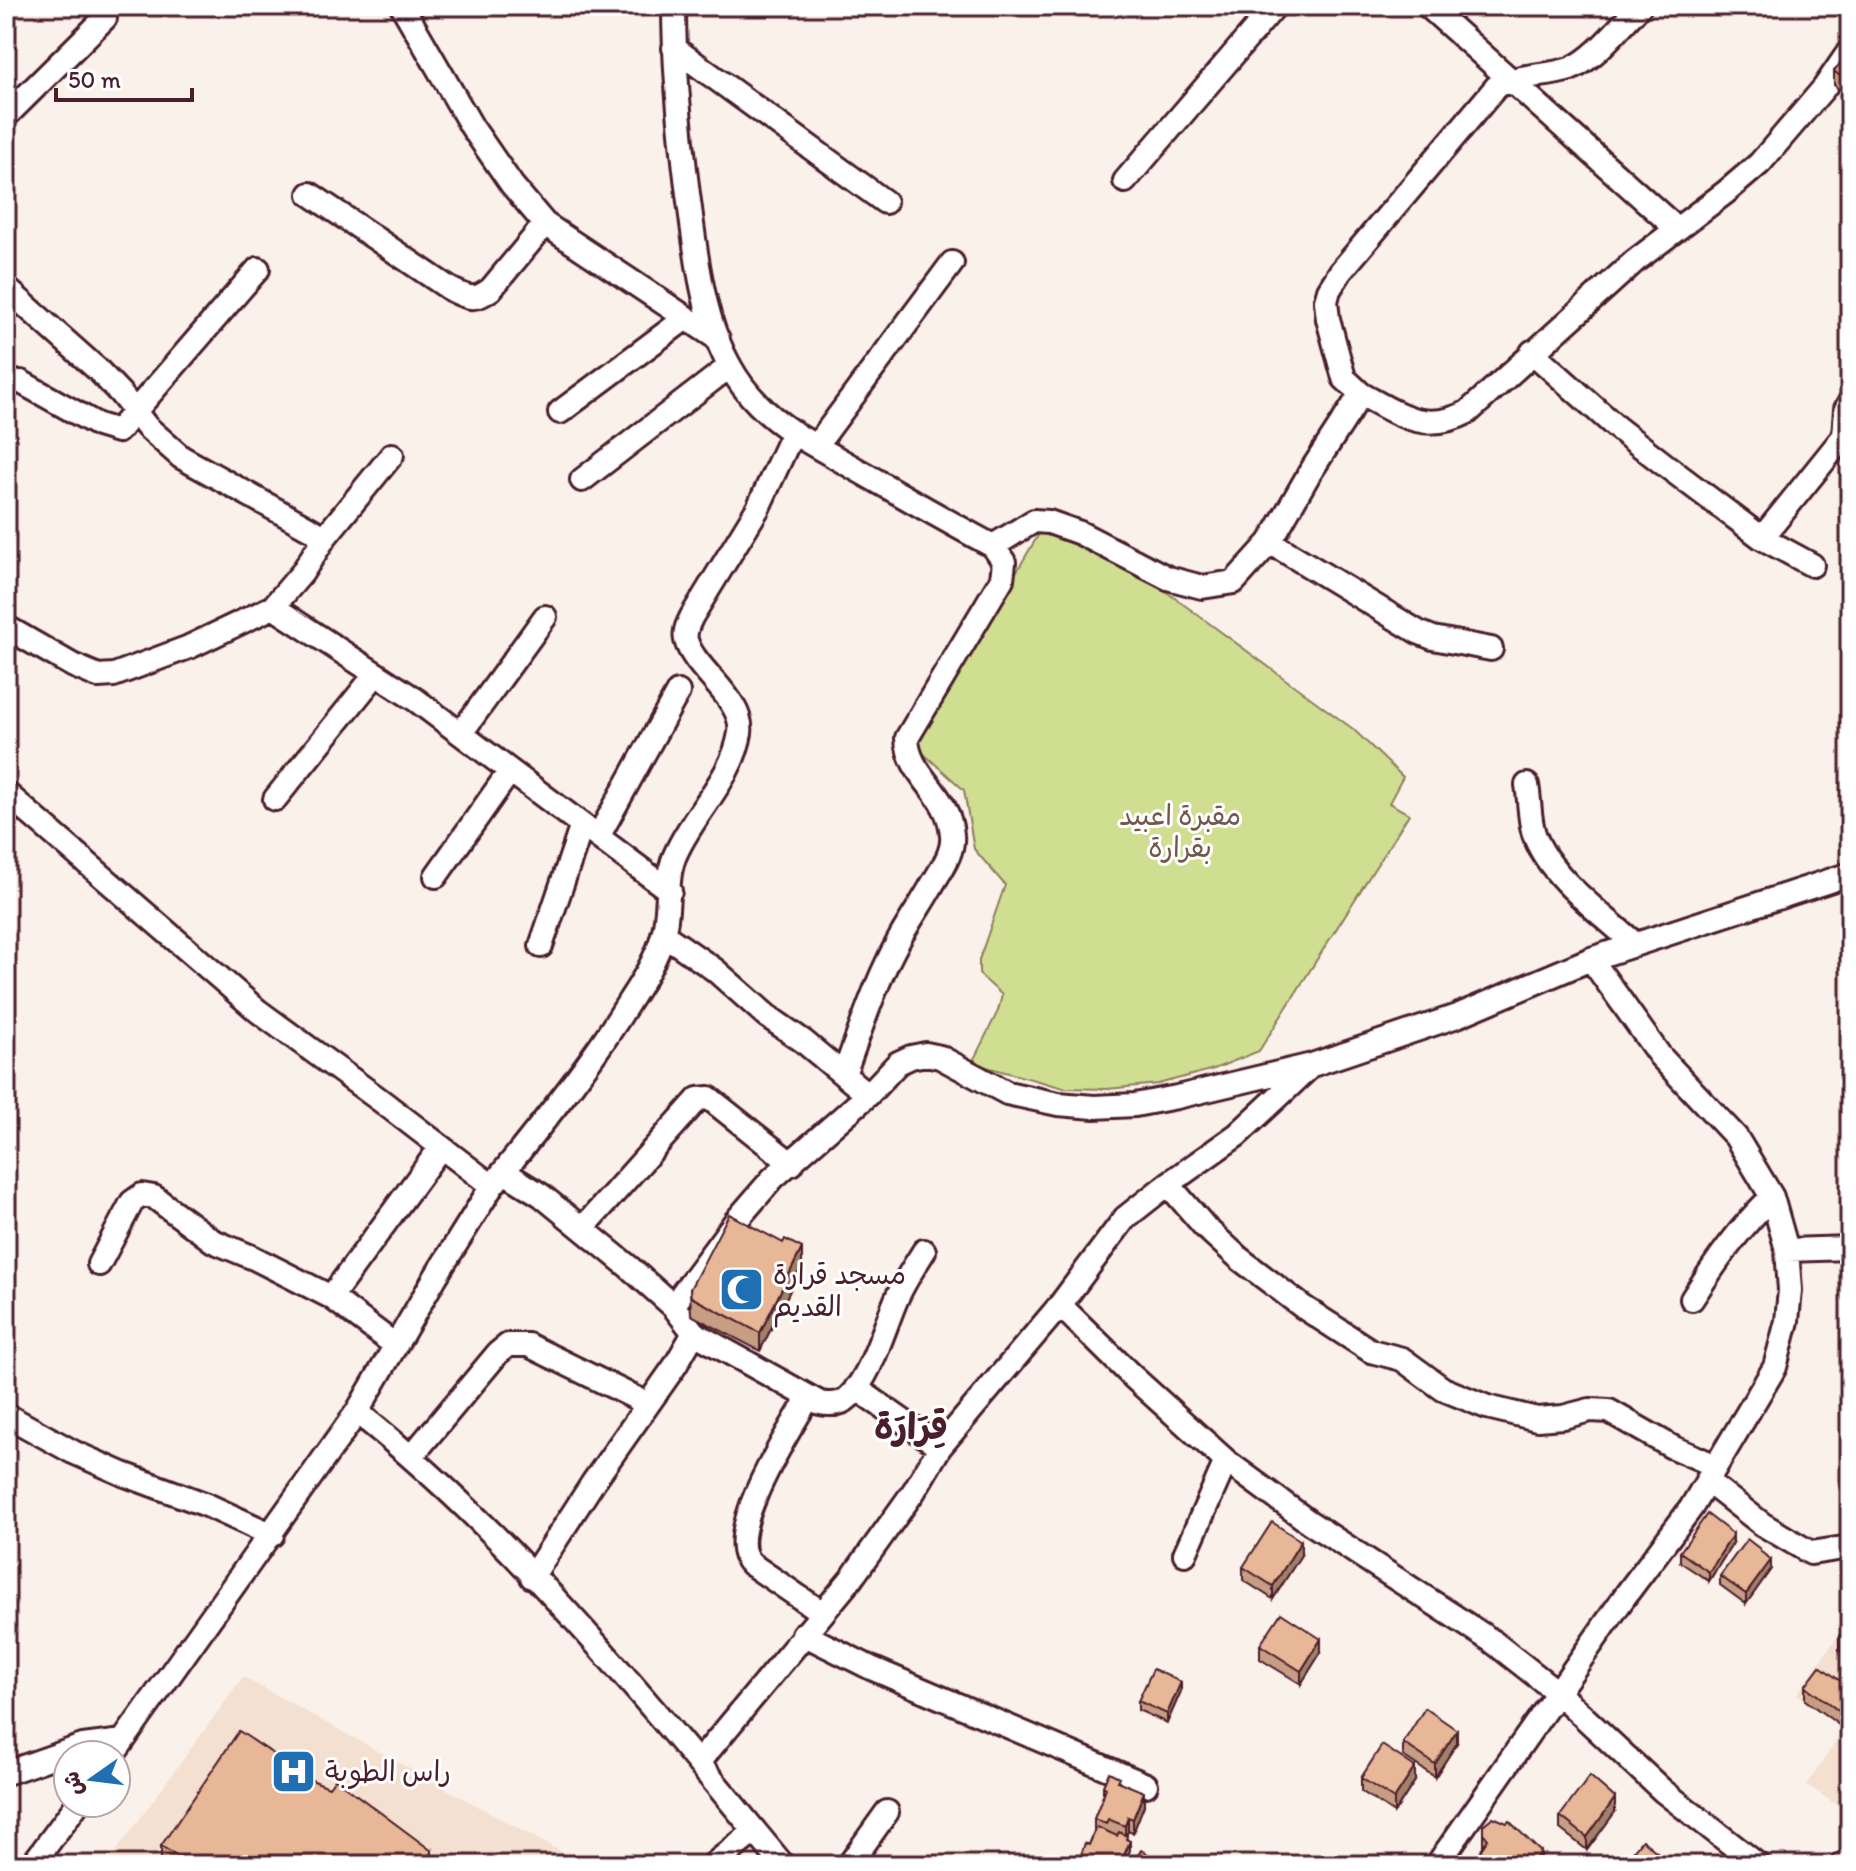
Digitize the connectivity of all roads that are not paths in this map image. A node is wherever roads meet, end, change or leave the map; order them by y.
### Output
1 (402, 6) edge
2 (674, 6) edge
3 (1275, 6) edge
4 (1428, 6) edge
5 (1640, 6) edge
6 (105, 18) dead end
7 (674, 48) junction
8 (1850, 50) edge
9 (1510, 79) junction
10 (6, 116) edge
11 (1125, 181) dead end
12 (310, 194) dead end
13 (885, 202) dead end
14 (545, 224) junction
15 (1677, 229) junction
16 (952, 263) dead end
17 (258, 269) dead end
18 (6, 288) edge
19 (686, 318) junction
20 (718, 339) junction
21 (1532, 352) junction
22 (730, 366) junction
23 (21, 382) dead end
24 (1361, 394) junction
25 (1850, 402) edge
26 (560, 412) dead end
27 (136, 413) junction
28 (793, 432) junction
29 (816, 446) junction
30 (392, 455) dead end
31 (582, 480) dead end
32 (325, 537) junction
33 (1762, 538) junction
34 (1270, 542) junction
35 (993, 546) junction
36 (1812, 565) dead end
37 (273, 607) junction
38 (545, 617) dead end
39 (6, 627) edge
40 (1491, 649) dead end
41 (376, 674) junction
42 (678, 692) dead end
43 (461, 733) junction
44 (510, 771) junction
45 (1527, 785) dead end
46 (6, 793) edge
47 (275, 799) dead end
48 (590, 831) junction
49 (1850, 874) edge
50 (436, 876) dead end
51 (670, 891) junction
52 (663, 934) junction
53 (1635, 944) junction
54 (541, 946) dead end
55 (1591, 959) junction
56 (1312, 1065) junction
57 (844, 1074) junction
58 (868, 1095) junction
59 (441, 1147) junction
60 (792, 1164) junction
61 (498, 1179) junction
62 (1168, 1184) junction
63 (1772, 1197) junction
64 (583, 1228) junction
65 (1850, 1248) edge
66 (1787, 1250) junction
67 (924, 1251) dead end
68 (99, 1264) dead end
69 (331, 1297) junction
70 (1692, 1299) dead end
71 (1060, 1305) junction
72 (673, 1306) junction
73 (694, 1333) junction
74 (395, 1345) junction
75 (856, 1388) junction
76 (809, 1397) junction
77 (648, 1404) junction
78 (357, 1412) junction
79 (6, 1415) edge
80 (940, 1447) junction
81 (411, 1457) junction
82 (1226, 1461) junction
83 (1711, 1474) junction
84 (272, 1535) junction
85 (1850, 1547) edge
86 (1185, 1554) dead end
87 (532, 1577) junction
88 (821, 1612) junction
89 (803, 1634) junction
90 (1557, 1692) junction
91 (125, 1739) edge
92 (52, 1757) edge
93 (699, 1762) junction
94 (6, 1773) edge
95 (1146, 1785) dead end
96 (887, 1812) dead end
97 (66, 1819) edge
98 (755, 1831) junction
99 (1850, 1861) edge
100 (1746, 1862) edge
101 (32, 1865) edge
102 (713, 1865) edge
103 (783, 1865) edge
104 (849, 1865) edge
105 (1437, 1865) edge
106 (1842, 1865) edge

1 - 14 street
2 - 7 street
3 - 11 street
4 - 9 street
5 - 9 street
6 - 10 street
7 - 13 street
7 - 20 street
8 - 15 street
9 - 15 street
9 - 24 street
12 - 14 street
14 - 19 street
15 - 21 street
16 - 29 street
17 - 27 street
18 - 27 street
19 - 20 street
19 - 26 street
20 - 22 street
21 - 24 street
21 - 33 street
22 - 28 street
22 - 31 street
23 - 27 street
24 - 34 street
25 - 33 street
27 - 32 street
28 - 29 street
28 - 51 street
29 - 35 street
30 - 32 street
32 - 37 street
33 - 36 street
34 - 35 street
34 - 40 street
35 - 57 street
37 - 39 street
37 - 41 street
38 - 43 street
41 - 43 street
41 - 47 street
42 - 48 street
43 - 44 street
44 - 48 street
44 - 50 street
45 - 53 street
46 - 59 street
48 - 51 street
48 - 54 street
49 - 53 street
51 - 52 street
52 - 57 street
52 - 61 street
53 - 55 street
55 - 56 street
55 - 63 street
56 - 58 street
56 - 62 street
57 - 58 street
58 - 60 street
59 - 61 street
59 - 69 street
60 - 64 street
60 - 72 street
61 - 64 street
61 - 74 street
62 - 71 street
62 - 83 street
63 - 66 street
63 - 70 street
64 - 72 street
65 - 66 street
66 - 83 street
67 - 75 street
68 - 69 street
69 - 74 street
71 - 80 street
71 - 82 street
72 - 73 street
73 - 76 street
73 - 77 street
74 - 78 street
75 - 76 street
75 - 80 street
76 - 88 street
77 - 81 street
77 - 87 street
78 - 81 street
78 - 84 street
79 - 84 street
80 - 88 street
81 - 87 street
82 - 86 street
82 - 90 street
83 - 85 street
83 - 90 street
84 - 91 street
87 - 93 street
88 - 89 street
89 - 93 street
89 - 95 street
90 - 100 street
90 - 105 street
92 - 94 street
93 - 98 street
96 - 104 street
97 - 101 street
98 - 102 street
98 - 103 street
99 - 106 street

